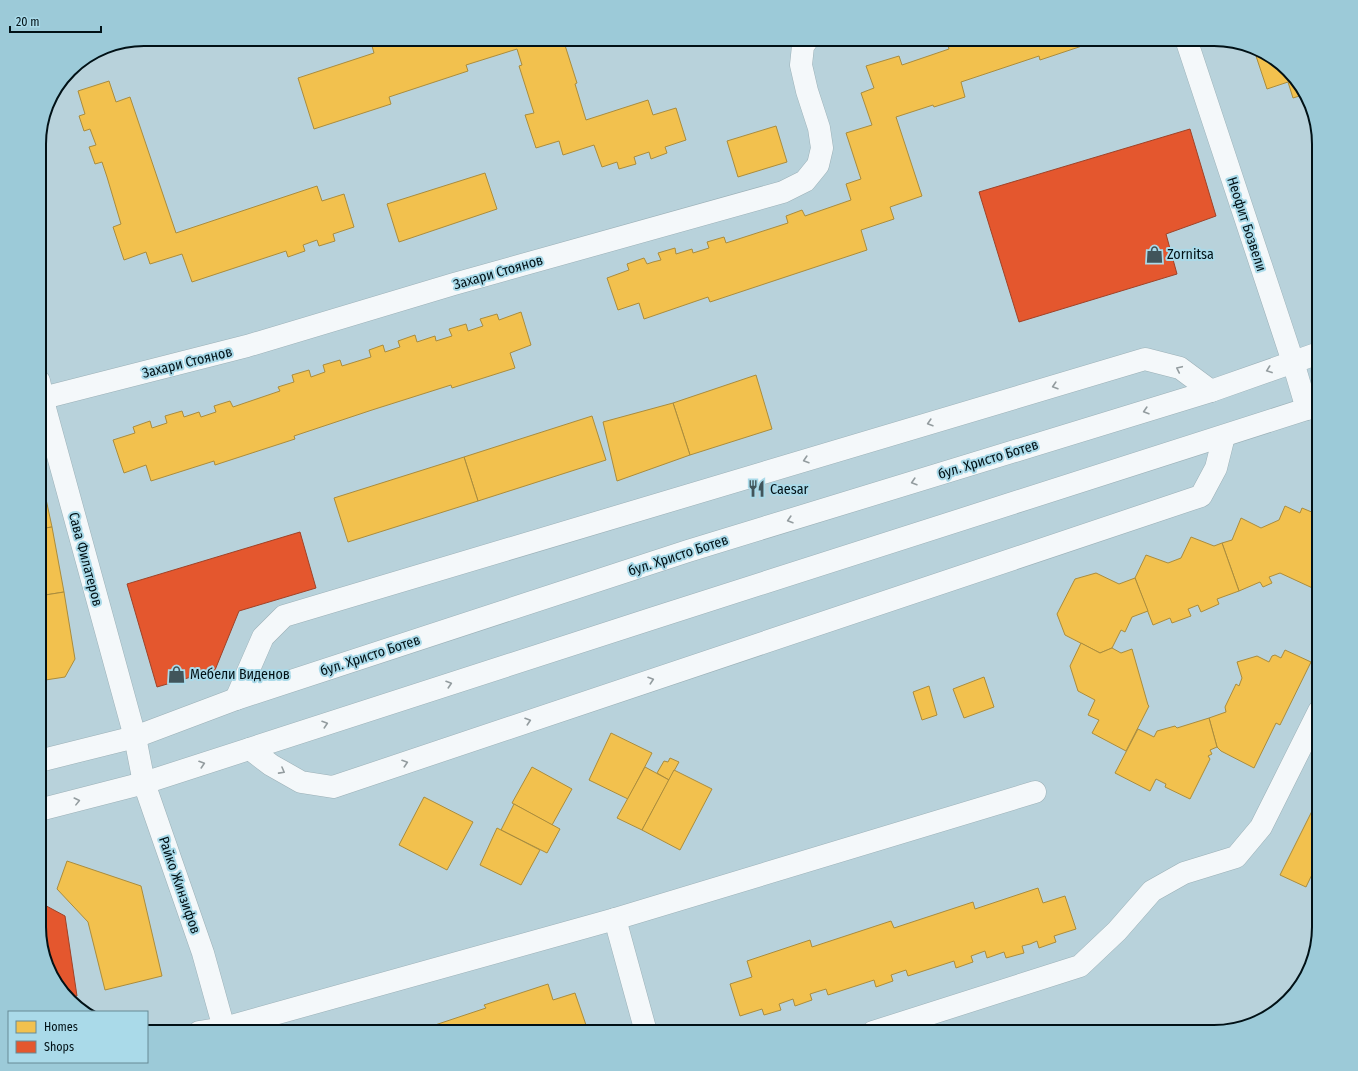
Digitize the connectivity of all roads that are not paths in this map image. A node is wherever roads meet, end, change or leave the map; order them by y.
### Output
1 (803, 46) edge
2 (1188, 46) edge
3 (1312, 355) edge
4 (1293, 362) junction
5 (1211, 391) junction
6 (46, 400) edge
7 (1312, 405) edge
8 (1312, 407) edge
9 (46, 415) edge
10 (1224, 436) junction
11 (236, 699) junction
12 (1312, 725) edge
13 (135, 737) junction
14 (250, 749) junction
15 (46, 757) edge
16 (144, 783) junction
17 (1036, 792) dead end
18 (46, 810) edge
19 (615, 919) junction
20 (223, 1025) edge
21 (242, 1025) edge
22 (644, 1025) edge
23 (895, 1025) edge

1 - 6 street, Захари Стоянов
2 - 4 street, Неофит Бозвели
3 - 4 street, бул. Христо Ботев
4 -> 5 street, бул. Христо Ботев
4 - 7 street, Неофит Бозвели
5 -> 11 street, бул. Христо Ботев
5 -> 11 street
8 - 10 street
9 - 13 street, Сава Филатеров
14 -> 10 street
14 -> 10 street
11 - 13 street, бул. Христо Ботев
12 - 23 street
13 - 15 street, бул. Христо Ботев
13 - 16 street, Райко Жинзифов
16 -> 14 street
18 -> 16 street
16 - 20 street, Райко Жинзифов
17 - 19 street
19 - 21 street
19 - 22 street

